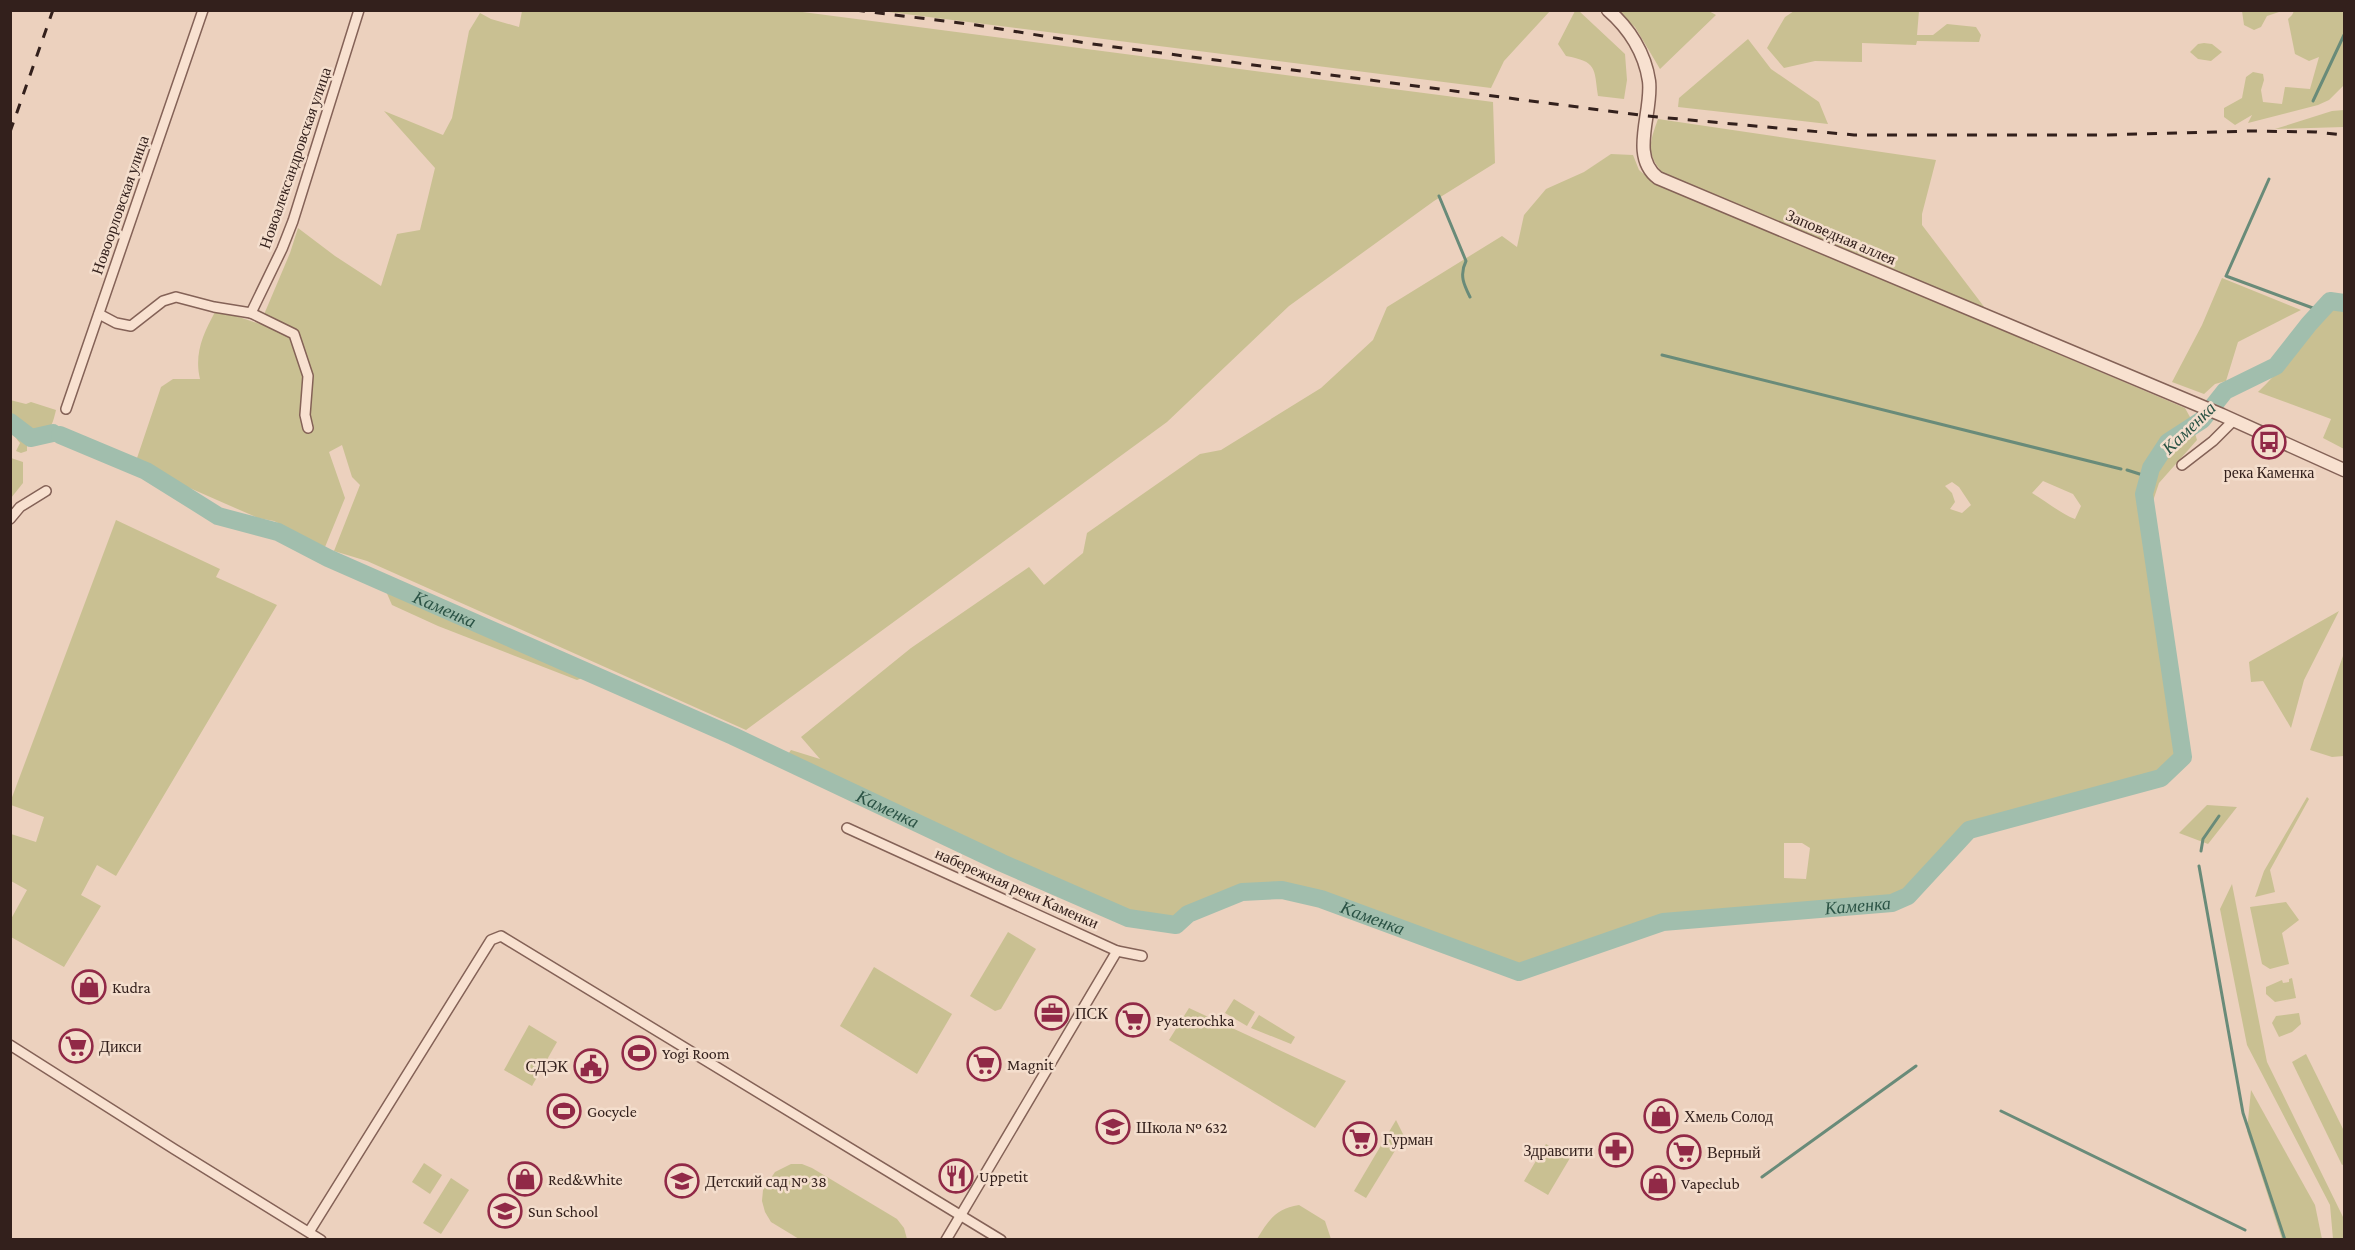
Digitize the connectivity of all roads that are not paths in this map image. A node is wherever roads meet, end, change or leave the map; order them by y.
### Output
1 (203, 10) edge
2 (359, 10) edge
3 (1608, 10) edge
4 (252, 313) junction
5 (99, 314) junction
6 (66, 409) dead end
7 (2228, 417) junction
8 (308, 428) dead end
9 (2182, 465) dead end
10 (2344, 470) edge
11 (46, 490) dead end
12 (10, 519) edge
13 (847, 828) dead end
14 (1117, 951) junction
15 (1142, 956) dead end
16 (10, 1044) edge
17 (960, 1215) junction
18 (309, 1232) junction
19 (321, 1239) edge
20 (946, 1239) edge
21 (1001, 1239) edge

1 - 5 street, Новоорловская улица
2 - 4 street, Новоалександровская улица
3 - 7 street, Заповедная аллея
4 - 5 street
4 - 8 street
5 - 6 street, Новоорловская улица
7 - 9 street
7 - 10 street
11 - 12 street
13 - 14 street, набережная реки Каменки
14 - 15 street, набережная реки Каменки
14 - 17 street
16 - 18 street
17 - 18 street
17 - 20 street
17 - 21 street
18 - 19 street

